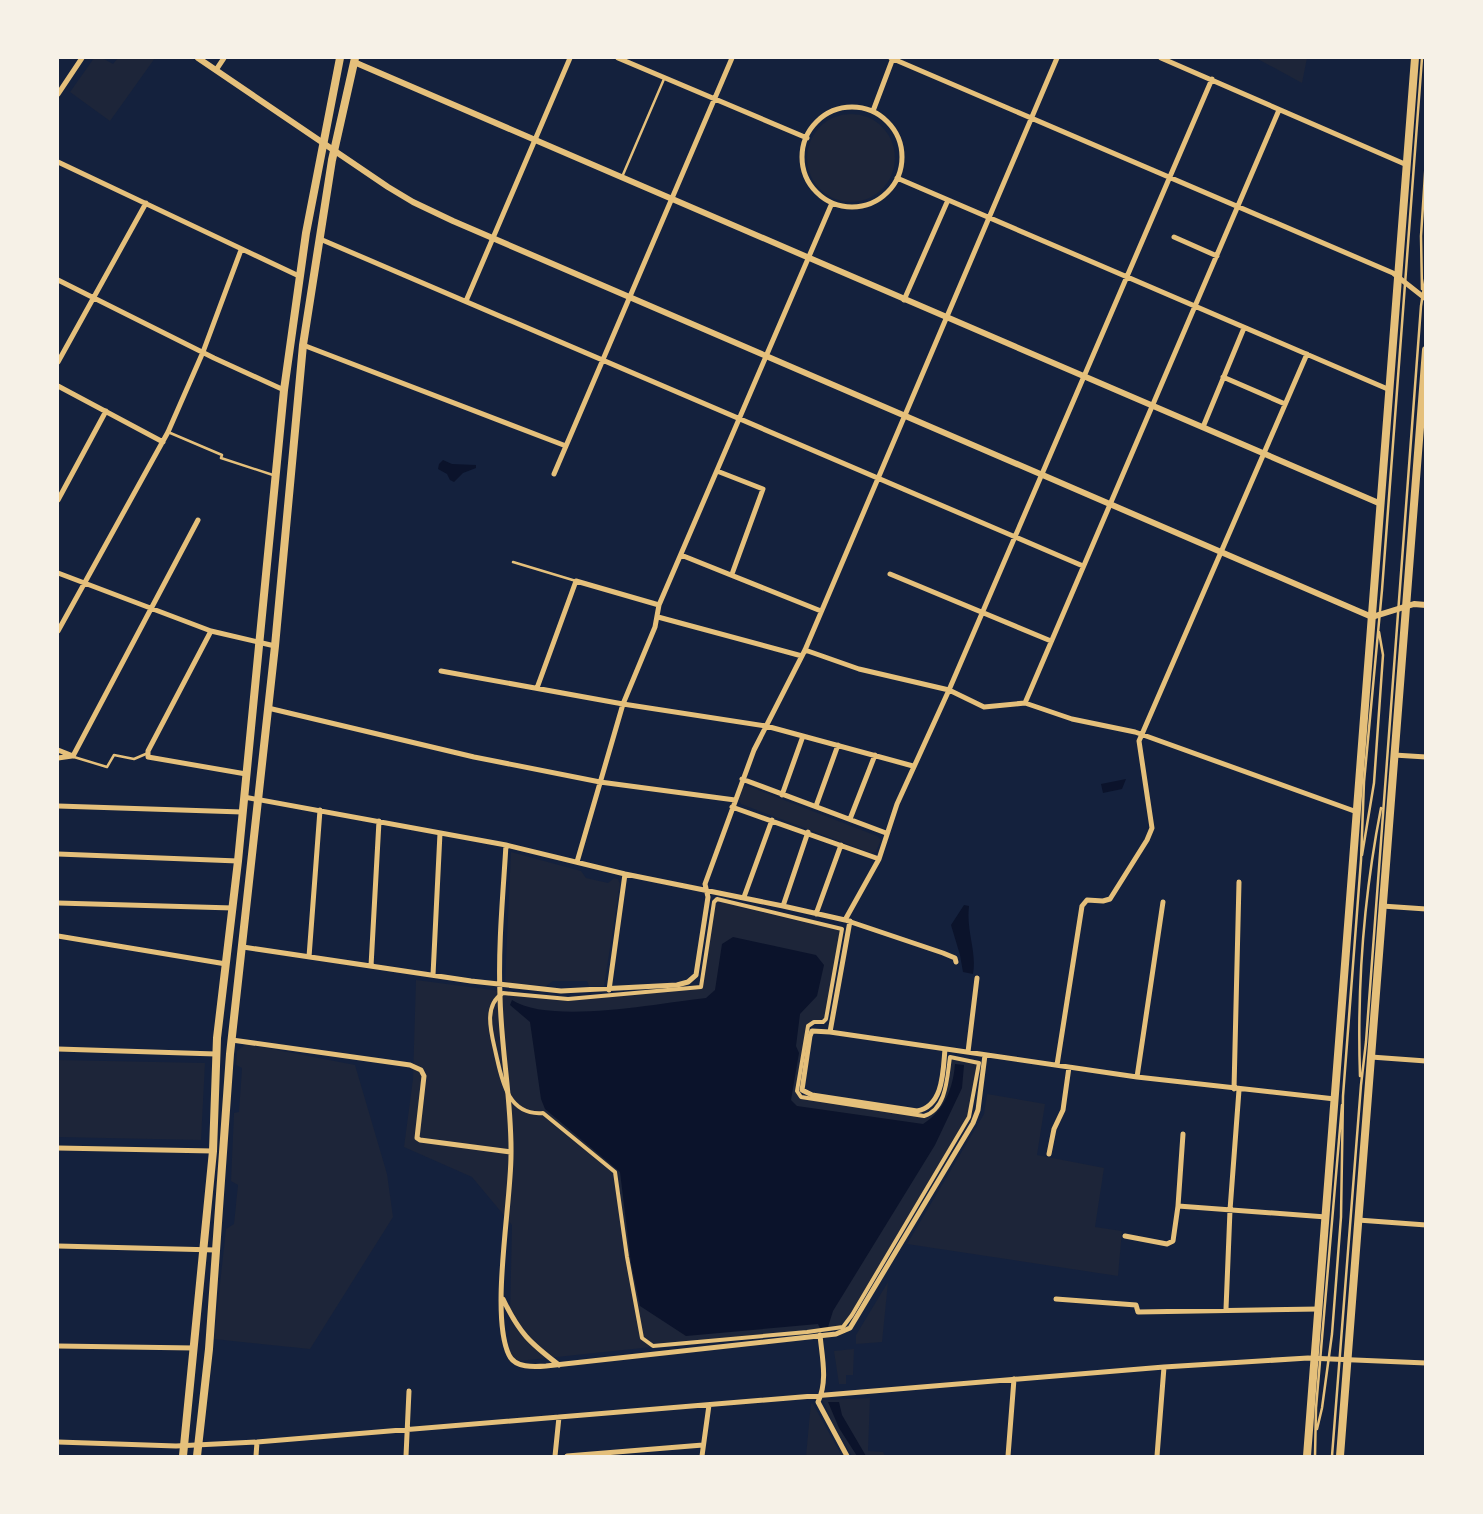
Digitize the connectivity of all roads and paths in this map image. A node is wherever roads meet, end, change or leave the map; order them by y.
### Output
1 (82, 58) edge
2 (198, 58) edge
3 (224, 58) edge
4 (340, 58) edge
5 (570, 58) edge
6 (618, 58) edge
7 (732, 58) edge
8 (893, 58) edge
9 (1057, 58) edge
10 (1161, 58) edge
11 (1415, 58) edge
12 (1422, 58) edge
13 (355, 60) edge
14 (216, 70) junction
15 (665, 77) junction
16 (1212, 79) junction
17 (58, 94) edge
18 (715, 99) junction
19 (1279, 110) junction
20 (873, 111) junction
21 (1031, 117) junction
22 (806, 138) junction
23 (534, 140) junction
24 (322, 142) junction
25 (334, 150) junction
26 (1426, 159) edge
27 (58, 162) edge
28 (1407, 165) junction
29 (1169, 176) junction
30 (622, 177) junction
31 (897, 178) junction
32 (672, 198) junction
33 (948, 200) junction
34 (146, 203) junction
35 (832, 203) junction
36 (1239, 206) junction
37 (989, 218) junction
38 (1174, 237) dead end
39 (492, 238) junction
40 (320, 239) junction
41 (241, 250) junction
42 (1217, 256) junction
43 (808, 259) junction
44 (1426, 274) edge
45 (299, 276) junction
46 (1126, 277) junction
47 (1398, 278) junction
48 (58, 280) edge
49 (1406, 283) junction
50 (630, 296) junction
51 (1424, 297) edge
52 (93, 298) junction
53 (904, 300) junction
54 (466, 302) junction
55 (1194, 306) junction
56 (945, 318) junction
57 (1244, 328) junction
58 (303, 345) junction
59 (1426, 350) edge
60 (203, 352) junction
61 (1307, 354) junction
62 (766, 356) junction
63 (603, 361) junction
64 (58, 362) edge
65 (1084, 376) junction
66 (1224, 377) junction
67 (58, 386) edge
68 (284, 390) junction
69 (1390, 390) junction
70 (1285, 404) junction
71 (1151, 405) junction
72 (106, 411) junction
73 (904, 415) junction
74 (739, 420) junction
75 (1202, 427) junction
76 (168, 432) junction
77 (163, 442) junction
78 (566, 446) junction
79 (1264, 454) junction
80 (1422, 454) edge
81 (717, 471) junction
82 (554, 474) dead end
83 (1041, 474) junction
84 (275, 476) junction
85 (878, 479) junction
86 (58, 500) edge
87 (1110, 504) junction
88 (1381, 504) junction
89 (198, 520) dead end
90 (1014, 537) junction
91 (1222, 552) junction
92 (681, 555) junction
93 (513, 562) dead end
94 (1082, 566) junction
95 (58, 572) edge
96 (732, 574) junction
97 (890, 574) dead end
98 (576, 581) junction
99 (85, 583) junction
100 (659, 605) junction
101 (1426, 605) edge
102 (150, 608) junction
103 (1402, 608) junction
104 (821, 611) junction
105 (982, 613) junction
106 (1376, 616) junction
107 (658, 617) junction
108 (1379, 628) junction
109 (58, 631) edge
110 (211, 631) junction
111 (1051, 641) junction
112 (258, 642) junction
113 (275, 646) junction
114 (805, 650) junction
115 (802, 656) junction
116 (441, 670) dead end
117 (537, 688) junction
118 (949, 690) junction
119 (1025, 703) junction
120 (623, 704) junction
121 (268, 708) junction
122 (766, 726) junction
123 (1142, 735) junction
124 (803, 736) junction
125 (838, 745) junction
126 (58, 750) edge
127 (875, 755) junction
128 (1394, 755) junction
129 (73, 756) junction
130 (148, 756) junction
131 (1426, 757) edge
132 (58, 758) edge
133 (913, 766) junction
134 (246, 774) junction
135 (742, 780) junction
136 (600, 782) junction
137 (782, 794) junction
138 (244, 797) junction
139 (259, 800) junction
140 (735, 800) junction
141 (1383, 800) junction
142 (58, 806) edge
143 (816, 806) junction
144 (732, 807) junction
145 (320, 810) junction
146 (242, 812) junction
147 (1357, 812) junction
148 (850, 819) junction
149 (772, 820) junction
150 (379, 821) junction
151 (808, 832) junction
152 (440, 833) junction
153 (886, 833) junction
154 (506, 845) junction
155 (841, 845) junction
156 (58, 854) edge
157 (879, 859) junction
158 (1361, 860) junction
159 (238, 861) junction
160 (578, 862) junction
161 (625, 874) junction
162 (1239, 882) dead end
163 (706, 890) junction
164 (744, 898) junction
165 (1163, 902) dead end
166 (58, 903) edge
167 (783, 906) junction
168 (1382, 906) junction
169 (233, 908) junction
170 (1426, 909) edge
171 (816, 914) junction
172 (847, 920) junction
173 (58, 936) edge
174 (243, 947) junction
175 (309, 957) junction
176 (956, 962) dead end
177 (226, 964) junction
178 (370, 966) junction
179 (433, 975) junction
180 (978, 978) dead end
181 (499, 985) junction
182 (609, 990) junction
183 (500, 995) junction
184 (830, 1032) junction
185 (232, 1040) junction
186 (58, 1049) edge
187 (946, 1049) junction
188 (968, 1052) junction
189 (216, 1054) junction
190 (985, 1055) junction
191 (1371, 1057) junction
192 (1426, 1061) edge
193 (1057, 1065) junction
194 (1069, 1067) junction
195 (1137, 1077) junction
196 (1361, 1085) junction
197 (1236, 1090) junction
198 (508, 1093) junction
199 (1339, 1097) junction
200 (1183, 1134) dead end
201 (58, 1148) edge
202 (212, 1152) junction
203 (511, 1152) junction
204 (1049, 1154) dead end
205 (1178, 1206) junction
206 (1230, 1210) junction
207 (1326, 1216) junction
208 (1358, 1220) junction
209 (1426, 1225) edge
210 (1125, 1236) dead end
211 (58, 1246) edge
212 (203, 1250) junction
213 (216, 1250) junction
214 (502, 1297) junction
215 (1056, 1299) dead end
216 (1226, 1309) junction
217 (1319, 1309) junction
218 (820, 1335) junction
219 (58, 1346) edge
220 (195, 1348) junction
221 (1318, 1358) junction
222 (1328, 1358) junction
223 (1344, 1358) junction
224 (1426, 1363) edge
225 (559, 1365) junction
226 (1164, 1367) junction
227 (1014, 1379) junction
228 (409, 1391) dead end
229 (822, 1394) junction
230 (709, 1405) junction
231 (559, 1417) junction
232 (408, 1429) junction
233 (1317, 1429) junction
234 (58, 1442) edge
235 (257, 1442) junction
236 (703, 1445) junction
237 (184, 1446) junction
238 (198, 1446) junction
239 (183, 1456) edge
240 (196, 1456) edge
241 (256, 1456) edge
242 (406, 1456) edge
243 (555, 1456) edge
244 (567, 1456) edge
245 (702, 1456) edge
246 (847, 1456) edge
247 (1008, 1456) edge
248 (1157, 1456) edge
249 (1307, 1456) edge
250 (1315, 1456) edge
251 (1331, 1456) edge
252 (1340, 1456) edge

1 - 17 street
2 - 14 street
3 - 14 street
4 - 24 main road
5 - 23 street
6 - 15 street
7 - 18 street
8 - 20 street
8 - 21 street
9 - 21 street
10 - 16 street
11 - 28 main road
12 - 49 lane
13 - 23 street
13 - 25 main road
14 - 24 street
15 - 18 street
15 - 30 lane
16 - 19 street
16 - 29 street
18 - 22 street
18 - 32 street
19 - 28 street
19 - 36 street
20 - 22 street
20 - 31 street
21 - 29 street
21 - 37 street
22 - 35 street
23 - 30 street
23 - 39 street
24 - 25 street
24 - 45 main road
25 - 39 street
25 - 40 main road
26 - 51 lane
27 - 34 street
28 - 47 main road
29 - 36 street
29 - 46 street
30 - 32 street
31 - 33 street
31 - 35 street
32 - 43 street
32 - 50 street
33 - 37 street
33 - 53 street
34 - 41 street
34 - 52 street
35 - 43 street
36 - 42 street
36 - 47 street
37 - 46 street
37 - 56 street
38 - 42 street
39 - 50 street
39 - 54 street
40 - 54 street
40 - 58 main road
41 - 45 street
41 - 60 street
42 - 55 street
43 - 53 street
43 - 62 street
44 - 51 lane
45 - 68 main road
46 - 55 street
46 - 65 street
47 - 49 street
47 - 69 main road
48 - 52 street
49 - 51 street
49 - 106 lane
50 - 62 street
50 - 63 street
51 - 103 lane
52 - 60 street
52 - 64 street
53 - 56 street
54 - 63 street
55 - 57 street
55 - 71 street
56 - 65 street
56 - 73 street
57 - 61 street
57 - 66 street
58 - 78 street
58 - 113 main road
59 - 80 main road
60 - 68 street
60 - 76 street
61 - 69 street
61 - 70 street
62 - 73 street
62 - 74 street
63 - 74 street
63 - 78 street
65 - 71 street
65 - 83 street
66 - 70 street
66 - 75 street
67 - 72 street
68 - 84 main road
69 - 88 main road
70 - 79 street
71 - 75 street
71 - 87 street
72 - 77 street
72 - 86 street
73 - 83 street
73 - 85 street
74 - 81 street
74 - 85 street
75 - 79 street
76 - 77 street
76 - 84 lane
77 - 99 street
78 - 82 street
79 - 88 street
79 - 91 street
80 - 103 main road
81 - 92 street
81 - 96 street
83 - 87 street
83 - 90 street
84 - 112 main road
85 - 90 street
85 - 104 street
87 - 91 street
87 - 94 street
88 - 106 main road
89 - 102 street
90 - 94 street
90 - 105 street
91 - 106 street
91 - 123 street
92 - 96 street
92 - 100 street
93 - 98 lane
94 - 111 street
95 - 99 street
96 - 104 street
97 - 105 street
98 - 100 street
98 - 117 street
99 - 102 street
99 - 109 street
100 - 107 street
101 - 103 street
102 - 110 street
102 - 129 street
103 - 106 street
103 - 128 main road
103 - 141 lane
104 - 114 street
105 - 111 street
105 - 118 street
106 - 108 lane
106 - 147 main road
107 - 115 street
107 - 120 street
108 - 158 lane
108 - 158 lane
110 - 112 street
110 - 130 street
111 - 119 street
112 - 113 street
112 - 134 main road
113 - 121 main road
114 - 115 street
114 - 118 street
115 - 122 street
116 - 117 street
117 - 120 street
118 - 119 street
118 - 133 street
119 - 123 street
120 - 122 street
120 - 136 street
121 - 136 street
121 - 139 main road
122 - 124 street
122 - 135 street
123 - 147 street
123 - 193 street
124 - 125 street
124 - 137 street
125 - 127 street
125 - 143 street
126 - 129 street
127 - 133 street
127 - 148 street
128 - 131 street
128 - 168 main road
129 - 130 lane
129 - 132 street
130 - 134 street
133 - 153 street
134 - 138 main road
135 - 137 street
135 - 140 street
136 - 140 street
136 - 160 street
137 - 143 street
138 - 139 street
138 - 146 main road
139 - 145 street
139 - 174 main road
140 - 144 street
141 - 196 lane
141 - 196 lane
142 - 146 street
143 - 148 street
144 - 149 street
144 - 163 street
145 - 150 street
145 - 175 street
146 - 159 main road
147 - 199 main road
148 - 153 street
149 - 151 street
149 - 164 street
150 - 152 street
150 - 178 street
151 - 155 street
151 - 167 street
152 - 154 street
152 - 179 street
153 - 157 street
154 - 160 street
154 - 181 street
155 - 157 street
155 - 171 street
156 - 159 street
157 - 172 street
158 - 199 lane
159 - 169 main road
160 - 161 street
161 - 163 street
161 - 182 street
162 - 197 street
163 - 164 street
163 - 182 street
164 - 167 street
165 - 195 street
166 - 169 street
167 - 171 street
168 - 170 street
168 - 191 main road
169 - 177 main road
171 - 172 street
172 - 176 street
172 - 184 street
173 - 177 street
174 - 175 street
174 - 185 main road
175 - 178 street
177 - 189 main road
178 - 179 street
179 - 181 street
180 - 188 street
181 - 182 street
181 - 183 street
183 - 198 street
183 - 198 street
183 - 198 street
184 - 187 street
184 - 187 street
185 - 203 street
185 - 213 main road
186 - 189 street
187 - 188 street
188 - 190 street
189 - 202 main road
190 - 193 street
190 - 218 street
191 - 192 street
191 - 208 main road
193 - 194 street
194 - 195 street
194 - 204 street
195 - 197 street
196 - 223 lane
197 - 199 street
197 - 206 street
198 - 203 street
199 - 207 main road
199 - 221 lane
199 - 222 lane
200 - 205 street
201 - 202 street
202 - 212 main road
203 - 214 street
205 - 206 street
205 - 210 street
206 - 207 street
206 - 216 street
207 - 217 main road
208 - 209 street
208 - 223 main road
211 - 212 street
212 - 213 street
212 - 220 main road
213 - 238 main road
214 - 225 street
214 - 225 street
215 - 216 street
216 - 217 street
217 - 221 main road
218 - 225 street
218 - 229 street
219 - 220 street
220 - 237 main road
221 - 222 street
221 - 226 street
221 - 233 lane
221 - 249 main road
222 - 223 street
222 - 233 lane
223 - 224 street
223 - 251 lane
223 - 252 main road
226 - 227 street
226 - 248 street
227 - 229 street
227 - 247 street
228 - 232 street
229 - 230 street
229 - 246 street
230 - 231 street
230 - 236 street
231 - 232 street
231 - 243 street
232 - 235 street
232 - 242 street
233 - 250 lane
234 - 237 street
235 - 238 street
235 - 241 street
236 - 244 street
236 - 245 street
237 - 238 street
237 - 239 main road
238 - 240 main road

